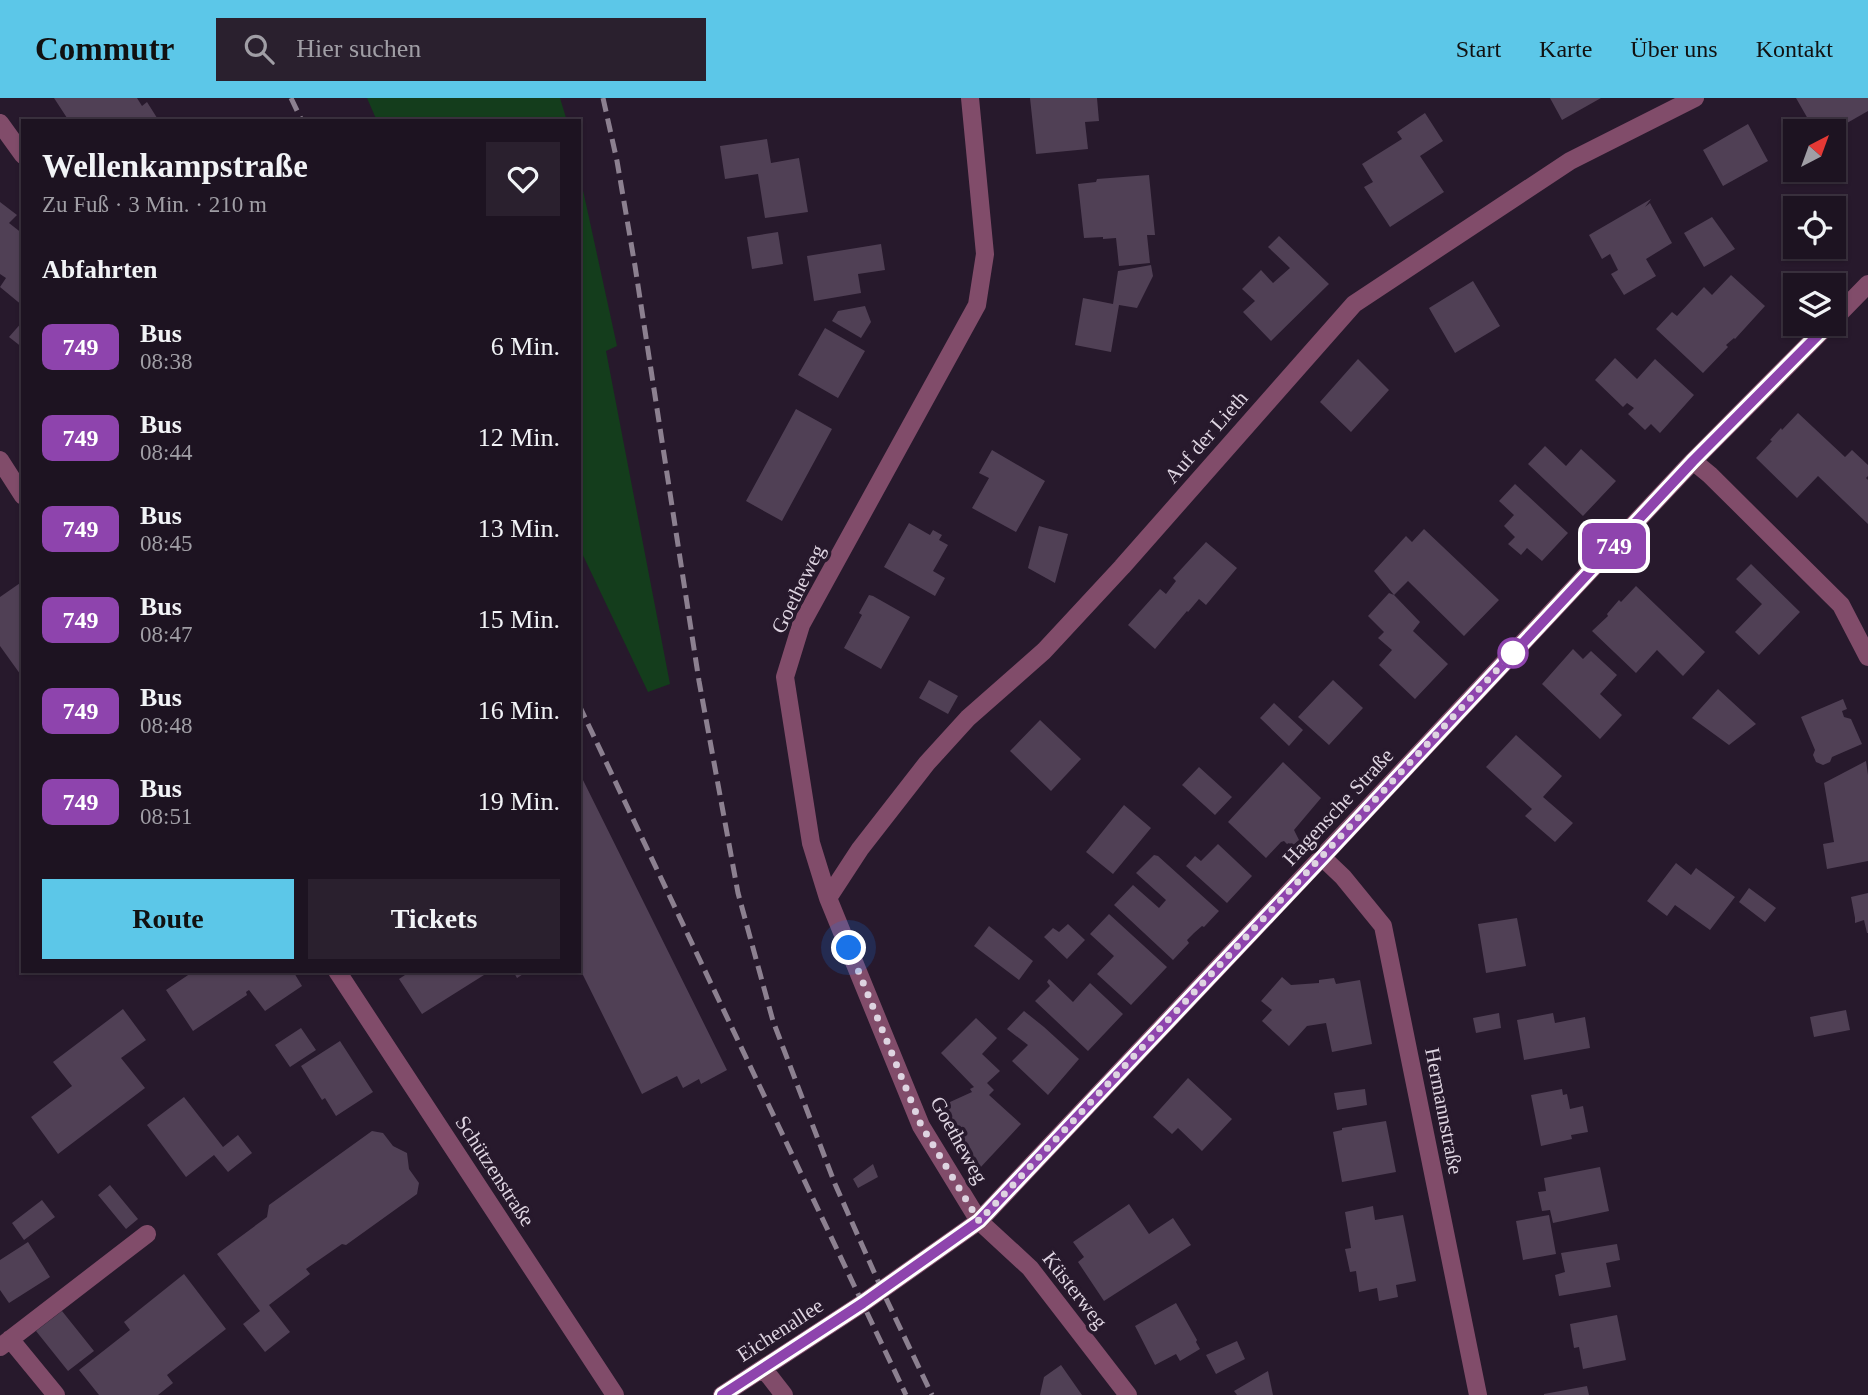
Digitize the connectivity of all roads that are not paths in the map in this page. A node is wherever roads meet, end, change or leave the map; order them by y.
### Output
1 (970, 98) edge
2 (1695, 98) edge
3 (0, 123) edge
4 (21, 152) edge
5 (1868, 285) edge
6 (1846, 307) edge
7 (1817, 336) edge
8 (0, 460) edge
9 (1693, 461) junction
10 (21, 493) edge
11 (1868, 657) edge
12 (1322, 858) junction
13 (828, 898) junction
14 (338, 973) edge
15 (979, 1221) junction
16 (146, 1234) dead end
17 (863, 1303) joint
18 (5, 1343) edge
19 (763, 1368) junction
20 (56, 1395) edge
21 (615, 1395) edge
22 (722, 1395) edge
23 (784, 1395) edge
24 (1128, 1395) edge
25 (1478, 1395) edge

1 - 13 street, Goetheweg
2 - 13 street, Auf der Lieth
3 - 4 street
5 - 6 street
7 - 9 street, Hagensche Straße
8 - 10 street
9 - 11 street
9 - 12 street, Hagensche Straße
12 - 15 street, Hagensche Straße
12 - 25 street, Hermannstraße
13 - 15 street, Goetheweg
14 - 21 street, Schützenstraße
15 - 17 street, Hagensche Straße
15 - 24 street, Küsterweg
16 - 18 street
17 - 19 street, Eichenallee
18 - 20 street
19 - 22 street, Eichenallee
19 - 23 street

